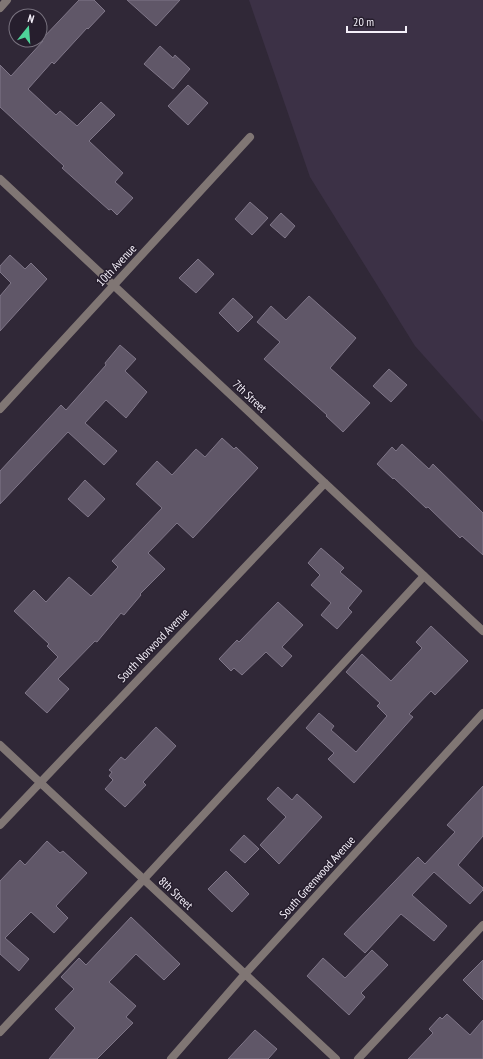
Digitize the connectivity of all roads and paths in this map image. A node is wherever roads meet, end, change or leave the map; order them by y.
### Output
1 (7, 0) edge
2 (0, 8) edge
3 (250, 137) dead end
4 (0, 179) edge
5 (114, 285) junction
6 (0, 409) edge
7 (325, 483) junction
8 (424, 576) junction
9 (483, 631) edge
10 (483, 713) edge
11 (0, 745) edge
12 (40, 782) junction
13 (0, 825) edge
14 (144, 879) junction
15 (483, 925) edge
16 (245, 974) junction
17 (0, 1032) edge
18 (171, 1059) edge
19 (336, 1059) edge
20 (358, 1059) edge

1 - 2 street
3 - 5 street, 10th Avenue
4 - 5 street, 7th Street
5 - 6 street, 10th Avenue
5 - 7 street, 7th Street
7 - 8 street, 7th Street
7 - 12 street, South Norwood Avenue
8 - 9 street, 7th Street
8 - 14 street
10 - 16 street, South Greenwood Avenue
11 - 12 street, 8th Street
12 - 13 street, South Norwood Avenue
12 - 14 street, 8th Street
14 - 16 street, 8th Street
14 - 17 street
15 - 20 street
16 - 18 street, South Greenwood Avenue
16 - 19 street, 8th Street

